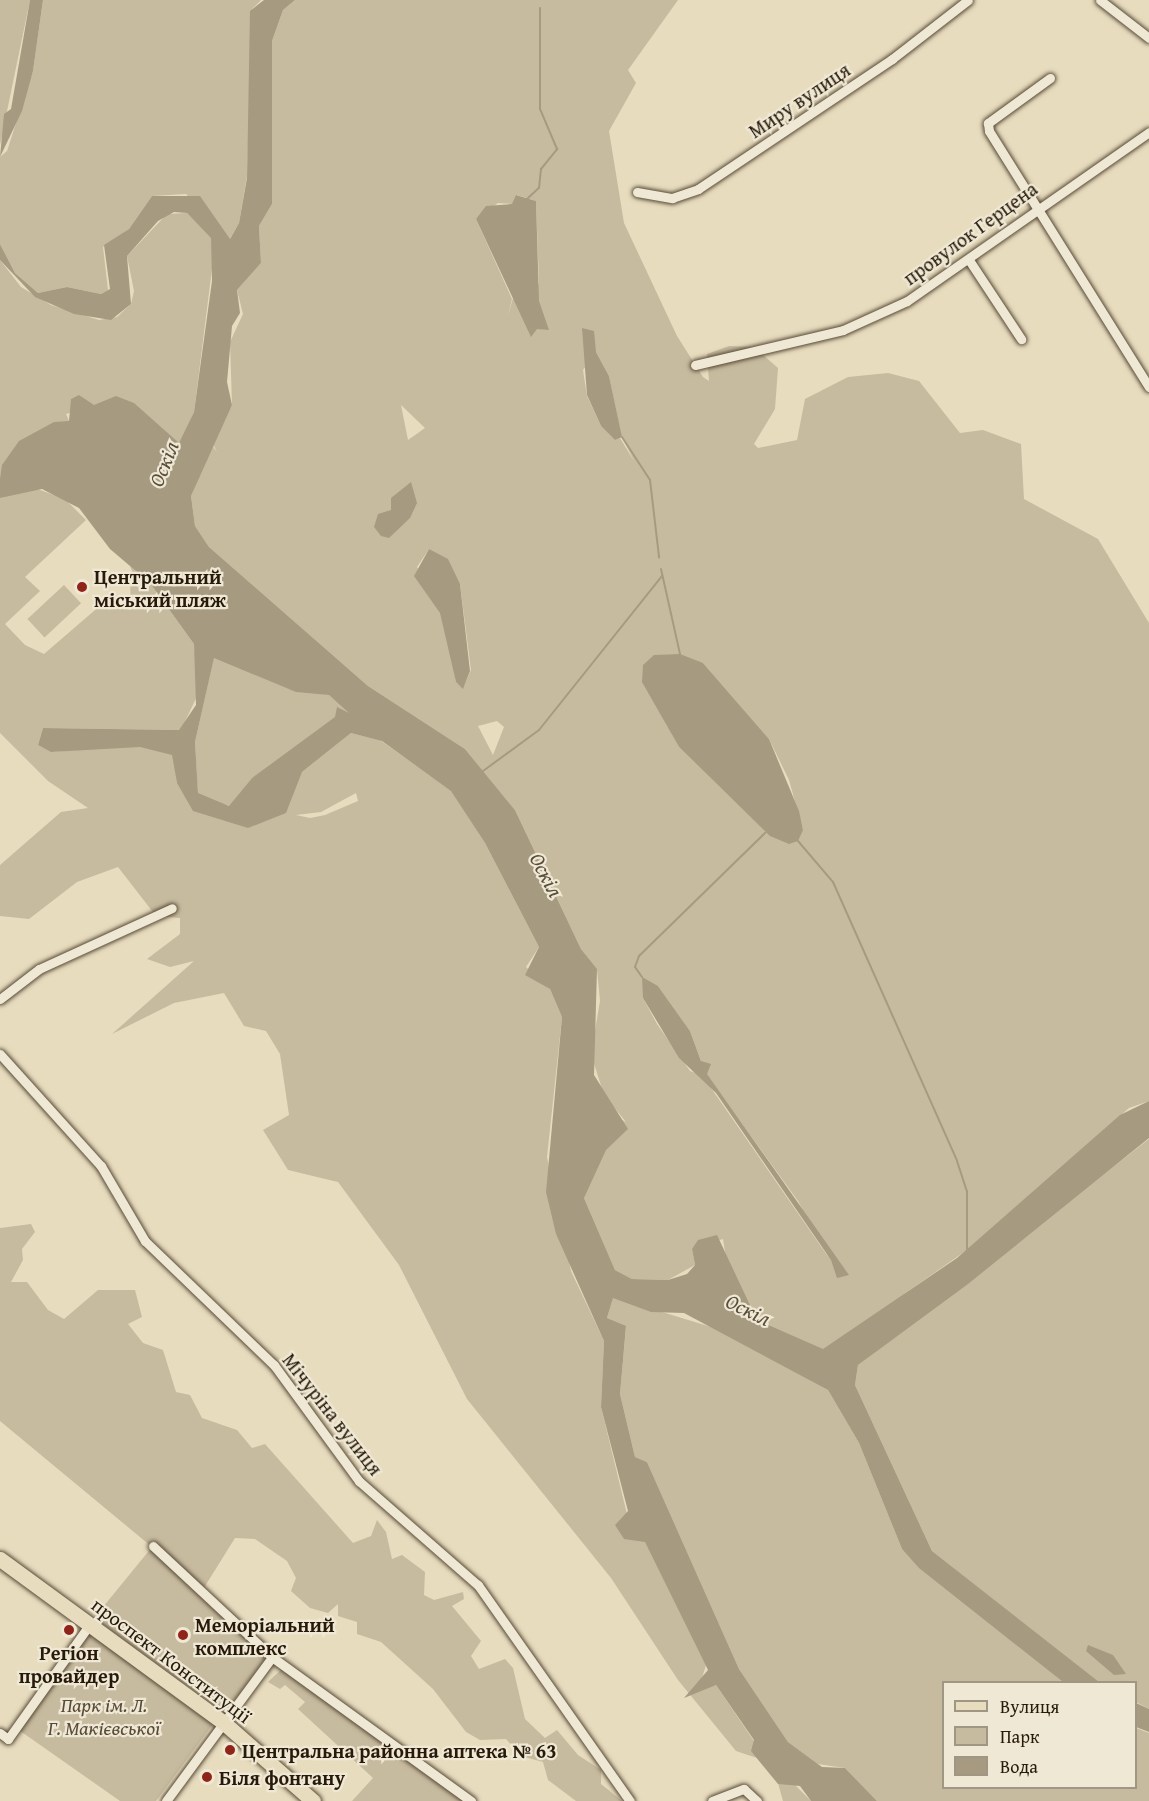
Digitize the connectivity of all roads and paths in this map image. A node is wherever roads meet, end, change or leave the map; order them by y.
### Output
1 (968, 0) edge
2 (1100, 0) edge
3 (1149, 38) edge
4 (1050, 78) dead end
5 (1149, 132) edge
6 (637, 192) dead end
7 (1034, 208) junction
8 (969, 260) junction
9 (1021, 339) dead end
10 (695, 365) dead end
11 (1149, 387) edge
12 (172, 908) dead end
13 (0, 999) edge
14 (0, 1054) edge
15 (153, 1546) dead end
16 (0, 1559) edge
17 (90, 1624) junction
18 (272, 1657) junction
19 (223, 1722) junction
20 (0, 1733) edge
21 (166, 1801) edge
22 (314, 1801) edge
23 (471, 1801) edge
24 (630, 1801) edge
25 (712, 1801) edge
26 (757, 1801) edge

1 - 6 street, Миру вулиця
2 - 3 street
4 - 7 street
5 - 7 street, провулок Герцена
7 - 8 street, провулок Герцена
7 - 11 street
8 - 9 street
8 - 10 street, провулок Герцена
12 - 13 street
14 - 24 street, Мічуріна вулиця
15 - 18 street
16 - 17 main road, проспект Конституції
17 - 19 main road, проспект Конституції
17 - 20 street
18 - 19 street
18 - 23 street
19 - 21 street
19 - 22 main road, проспект Конституції
25 - 26 street

